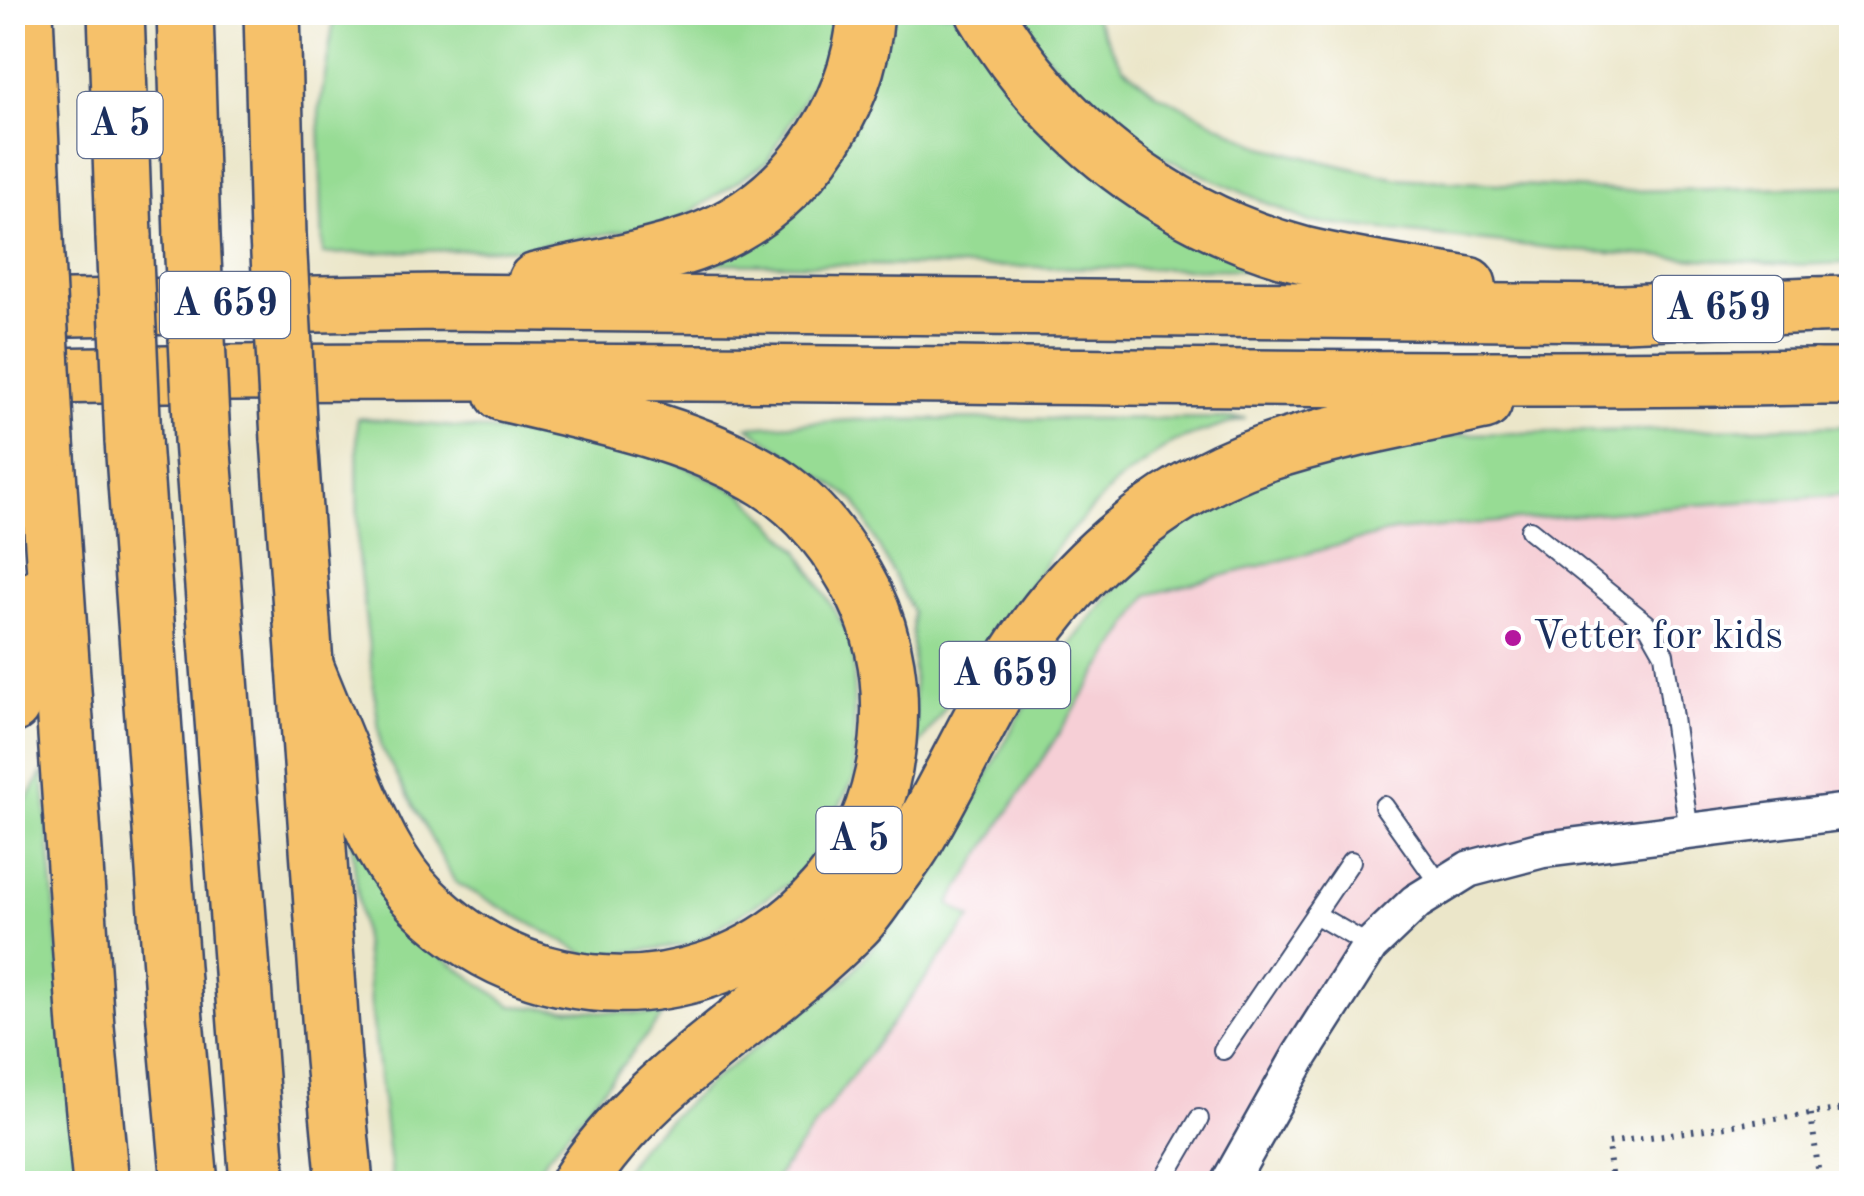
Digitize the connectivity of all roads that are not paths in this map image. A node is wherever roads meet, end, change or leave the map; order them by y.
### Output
1 (116, 12) edge
2 (185, 12) edge
3 (272, 12) edge
4 (308, 12) edge
5 (866, 12) edge
6 (984, 12) edge
7 (25, 15) edge
8 (274, 131) junction
9 (438, 302) junction
10 (1833, 305) edge
11 (12, 309) edge
12 (1623, 313) junction
13 (412, 370) junction
14 (12, 377) edge
15 (1834, 377) edge
16 (1580, 381) junction
17 (1530, 530) dead end
18 (52, 544) junction
19 (304, 666) junction
20 (12, 705) edge
21 (1384, 806) dead end
22 (1852, 811) edge
23 (1689, 832) junction
24 (1350, 861) dead end
25 (1441, 886) junction
26 (1315, 914) junction
27 (1370, 946) junction
28 (1223, 1050) dead end
29 (1199, 1120) dead end
30 (101, 1184) edge
31 (190, 1184) edge
32 (258, 1184) edge
33 (345, 1184) edge
34 (578, 1184) edge
35 (1162, 1184) edge
36 (1228, 1184) edge

1 - 31 highway, A 5, bridge
2 - 32 highway, A 5, bridge
3 - 8 highway
4 - 8 highway
5 - 9 highway, A 659
6 - 12 highway
7 - 18 highway, bridge
8 - 19 highway, bridge
9 - 11 highway, A 659
9 - 12 highway, A 659
10 - 12 highway, A 659
13 - 14 highway, A 659
13 - 16 highway, A 659
13 - 19 highway, A 5
15 - 16 highway, A 659
16 - 34 highway, A 659
17 - 23 lane
18 - 20 highway
18 - 30 highway
19 - 33 highway
21 - 25 lane
22 - 23 street
23 - 25 street
24 - 26 lane
25 - 27 street
26 - 27 lane
26 - 28 lane
27 - 36 street
29 - 35 lane

